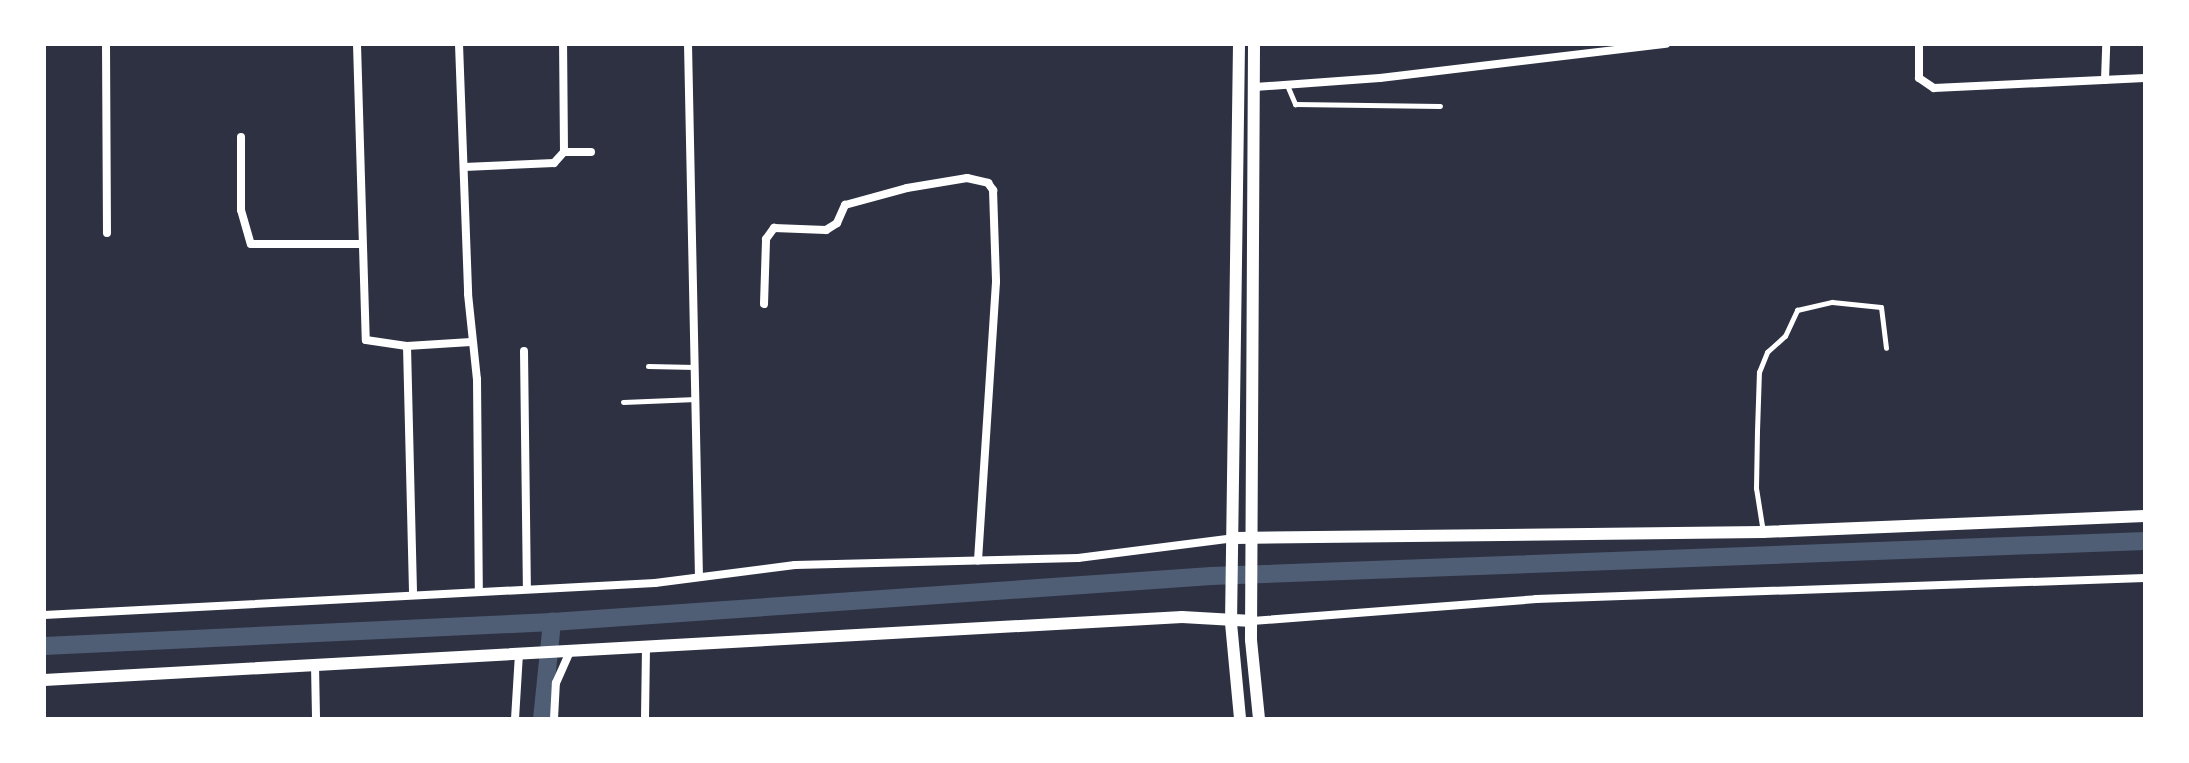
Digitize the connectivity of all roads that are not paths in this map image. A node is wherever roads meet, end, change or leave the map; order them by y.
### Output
1 (106, 44) edge
2 (357, 44) edge
3 (459, 44) edge
4 (563, 44) edge
5 (688, 44) edge
6 (1239, 44) edge
7 (1254, 44) edge
8 (1666, 44) edge
9 (1919, 44) edge
10 (2106, 44) edge
11 (2145, 78) edge
12 (2105, 80) junction
13 (1286, 84) junction
14 (1255, 87) junction
15 (1440, 106) dead end
16 (241, 137) dead end
17 (564, 152) junction
18 (591, 152) dead end
19 (464, 167) junction
20 (107, 233) dead end
21 (361, 244) junction
22 (764, 304) dead end
23 (471, 342) junction
24 (407, 346) junction
25 (1886, 348) dead end
26 (524, 351) dead end
27 (648, 366) dead end
28 (696, 367) junction
29 (697, 399) junction
30 (623, 402) dead end
31 (2145, 516) edge
32 (1763, 532) junction
33 (1253, 541) junction
34 (1236, 544) junction
35 (978, 560) junction
36 (699, 577) junction
37 (2145, 578) edge
38 (527, 587) junction
39 (479, 590) junction
40 (413, 594) junction
41 (44, 615) edge
42 (1252, 615) junction
43 (1231, 623) junction
44 (646, 647) junction
45 (564, 652) junction
46 (524, 653) junction
47 (315, 665) junction
48 (44, 680) edge
49 (316, 719) edge
50 (515, 719) edge
51 (554, 719) edge
52 (645, 719) edge
53 (1240, 719) edge
54 (1259, 719) edge

1 - 20 street
2 - 21 street
3 - 19 street
4 - 17 street
5 - 28 street
6 - 34 street
7 - 14 street
8 - 13 street
9 - 12 street
10 - 12 street
11 - 12 street
13 - 14 street
13 - 15 lane
14 - 33 street
16 - 21 street
17 - 18 street
17 - 19 street
19 - 23 street
21 - 24 street
22 - 35 street
23 - 24 street
23 - 39 street
24 - 40 street
25 - 32 lane
26 - 38 street
27 - 28 lane
28 - 29 street
29 - 30 lane
29 - 36 street
31 - 32 street
32 - 33 street
33 - 34 street
33 - 42 street
34 - 35 street
34 - 43 street
35 - 36 street
36 - 38 street
37 - 42 street
38 - 39 street
39 - 40 street
40 - 41 street
42 - 43 street
42 - 54 street
43 - 44 street
43 - 53 street
44 - 45 street
44 - 52 street
45 - 46 street
45 - 51 street
46 - 47 street
46 - 50 street
47 - 48 street
47 - 49 street

